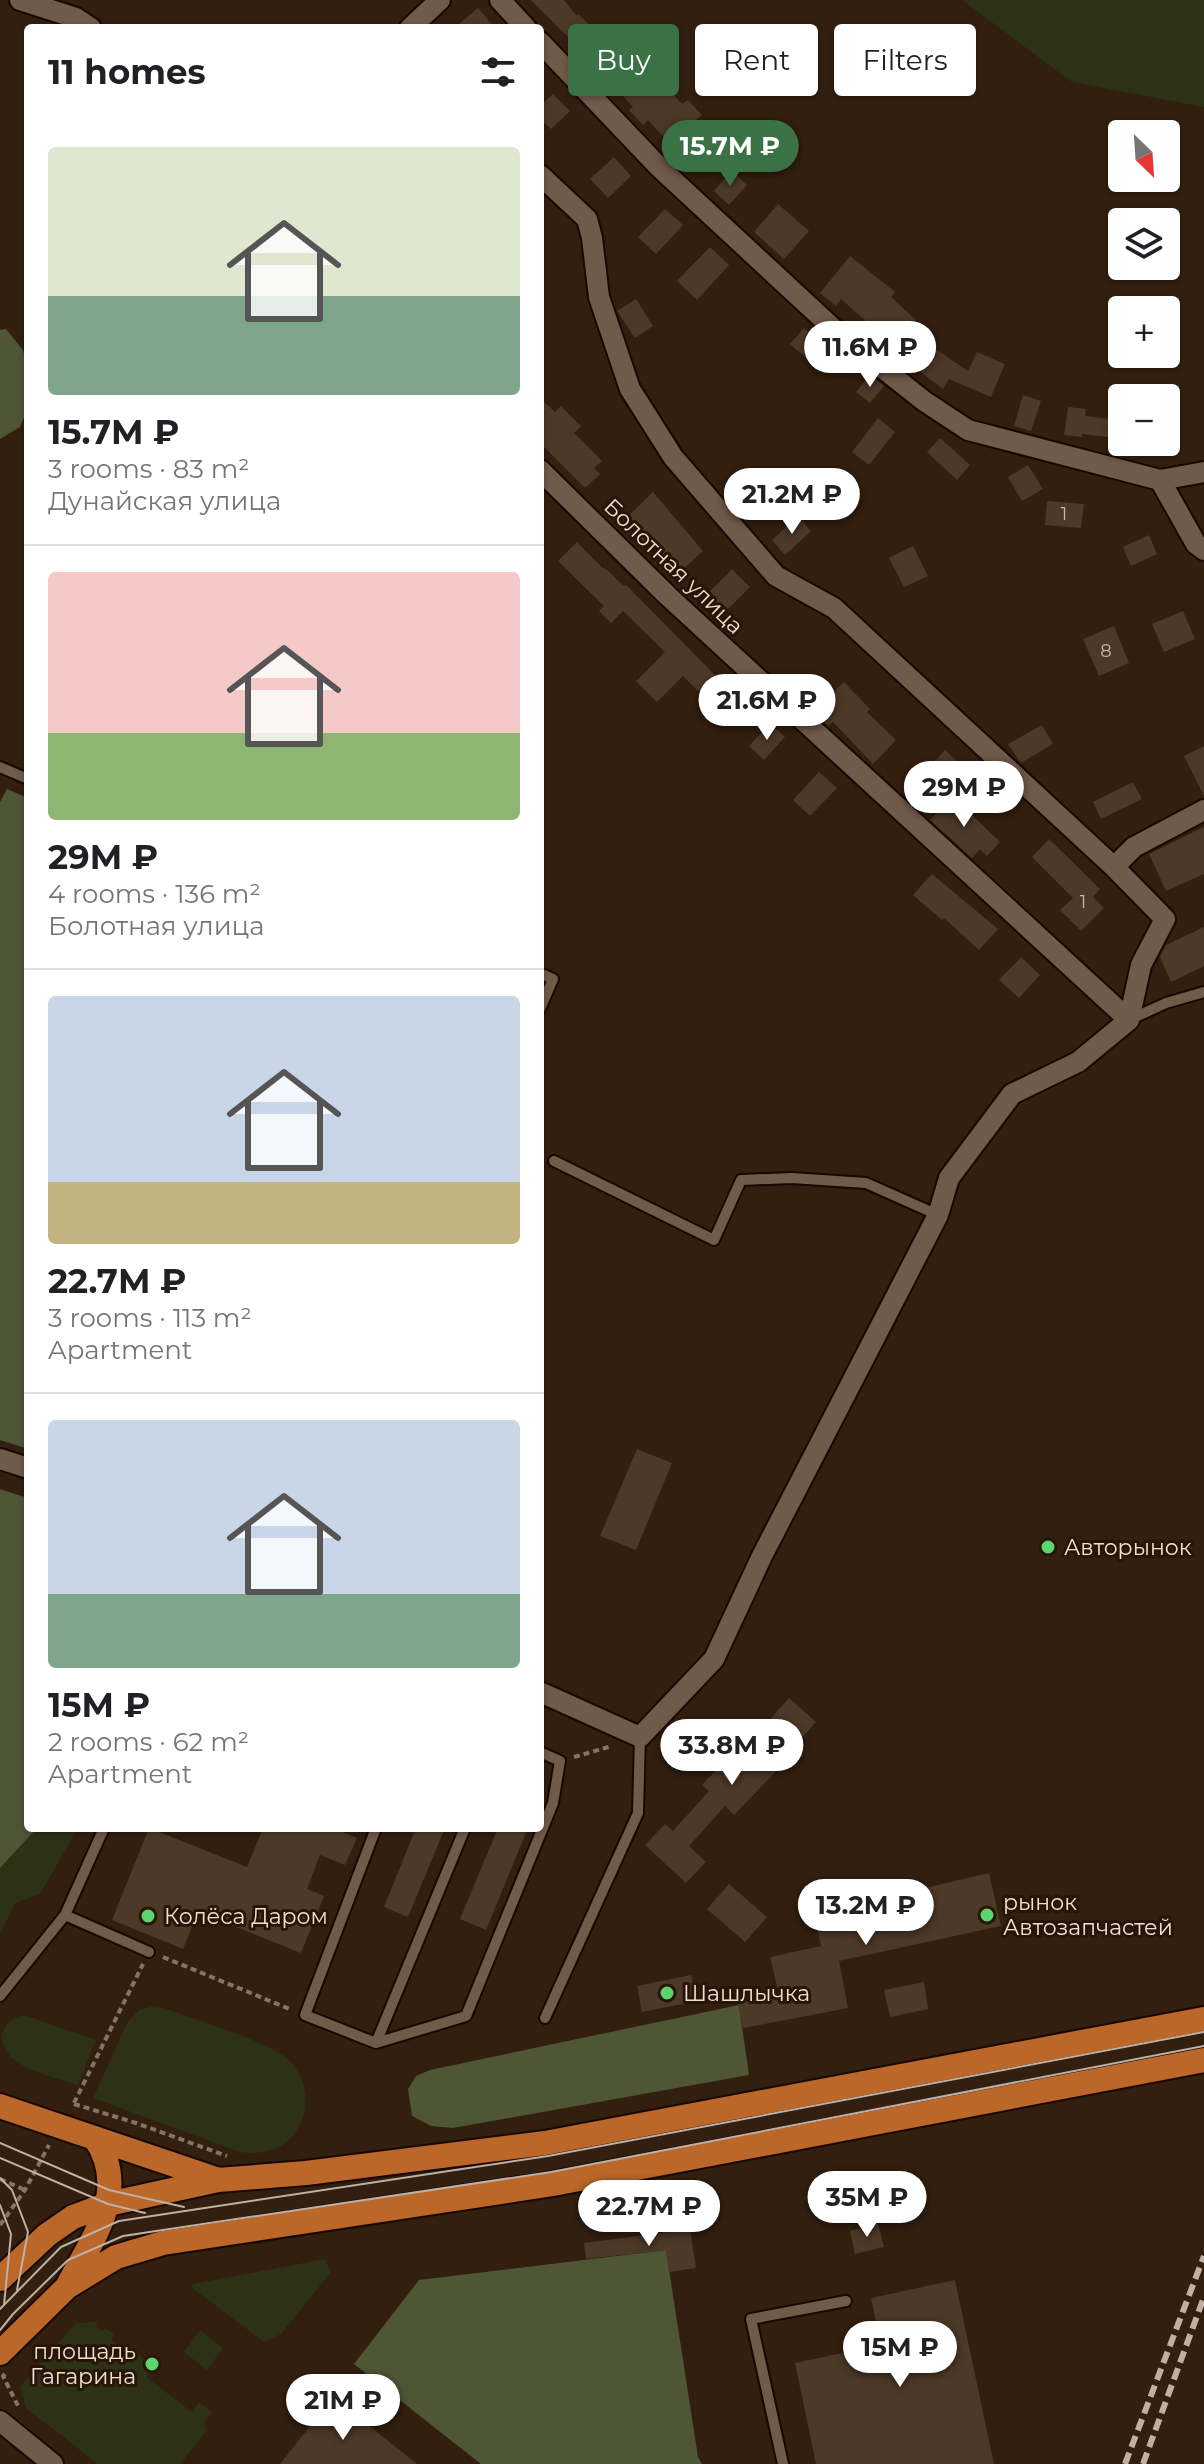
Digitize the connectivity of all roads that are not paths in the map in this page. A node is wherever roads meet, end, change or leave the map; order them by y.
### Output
1 (20, 0) edge
2 (440, 0) edge
3 (500, 0) edge
4 (85, 24) edge
5 (415, 24) edge
6 (522, 24) edge
7 (544, 46) edge
8 (544, 179) edge
9 (1204, 472) edge
10 (544, 474) edge
11 (1160, 480) junction
12 (1204, 550) edge
13 (0, 767) edge
14 (24, 777) edge
15 (1204, 810) edge
16 (1114, 867) junction
17 (544, 975) edge
18 (1204, 992) edge
19 (544, 1000) edge
20 (1129, 1020) junction
21 (554, 1161) dead end
22 (938, 1215) junction
23 (0, 1459) edge
24 (24, 1467) edge
25 (544, 1694) edge
26 (640, 1737) junction
27 (544, 1754) edge
28 (544, 1825) edge
29 (102, 1832) edge
30 (374, 1832) edge
31 (463, 1832) edge
32 (541, 1832) edge
33 (65, 1915) junction
34 (149, 1952) road end
35 (0, 1996) edge
36 (545, 2018) dead end
37 (1204, 2019) edge
38 (376, 2043) junction
39 (1204, 2060) edge
40 (0, 2106) edge
41 (95, 2138) junction
42 (218, 2180) junction
43 (108, 2204) junction
44 (0, 2279) edge
45 (67, 2287) junction
46 (846, 2301) dead end
47 (6, 2360) edge
48 (0, 2421) edge
49 (53, 2464) edge
50 (783, 2464) edge

1 - 4 street
2 - 5 street
3 - 6 street
7 - 11 street
8 - 16 street
9 - 11 street
10 - 20 street, Болотная улица
11 - 12 street
13 - 14 lane
15 - 16 street
16 - 20 street
17 - 19 lane
18 - 20 lane
20 - 22 street
21 - 22 lane
22 - 26 street
23 - 24 street
25 - 26 street
26 - 36 lane
27 - 28 lane
29 - 33 lane
30 - 38 lane
31 - 38 lane
32 - 38 lane
33 - 34 lane
33 - 35 lane
37 - 42 main road
39 - 45 main road
40 - 41 main road
41 - 42 main road
41 - 43 main road
42 - 43 main road
43 - 44 main road
43 - 45 main road
45 - 47 main road
46 - 50 lane
48 - 49 street

